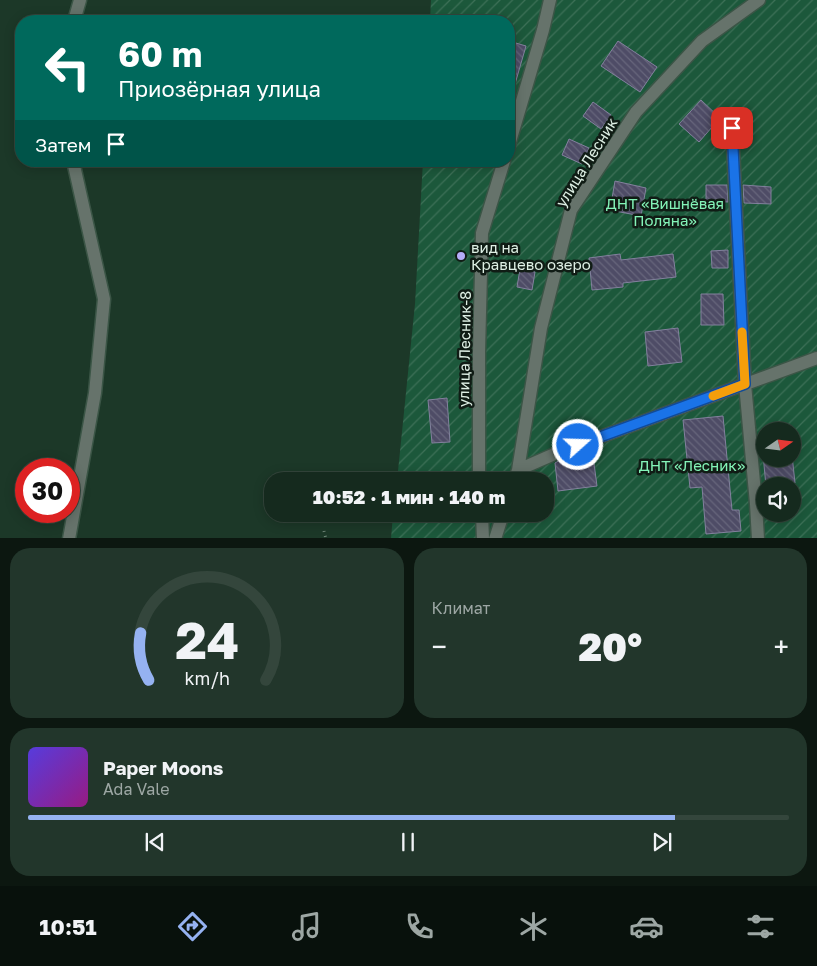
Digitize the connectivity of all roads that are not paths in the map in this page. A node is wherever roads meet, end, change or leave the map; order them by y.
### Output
1 (80, 0) edge
2 (550, 0) edge
3 (759, 0) edge
4 (76, 15) edge
5 (515, 125) edge
6 (732, 128) dead end
7 (74, 167) edge
8 (502, 167) edge
9 (817, 358) edge
10 (745, 384) junction
11 (479, 472) edge
12 (517, 472) edge
13 (523, 472) edge
14 (482, 522) edge
15 (501, 522) edge
16 (69, 538) edge
17 (483, 538) edge
18 (495, 538) edge
19 (758, 538) edge

1 - 4 street
2 - 5 street
3 - 12 street, улица Лесник
6 - 10 street
7 - 16 street
8 - 11 street, улица Лесник-8
9 - 10 street
10 - 13 street
10 - 19 street
14 - 17 street
15 - 18 street

